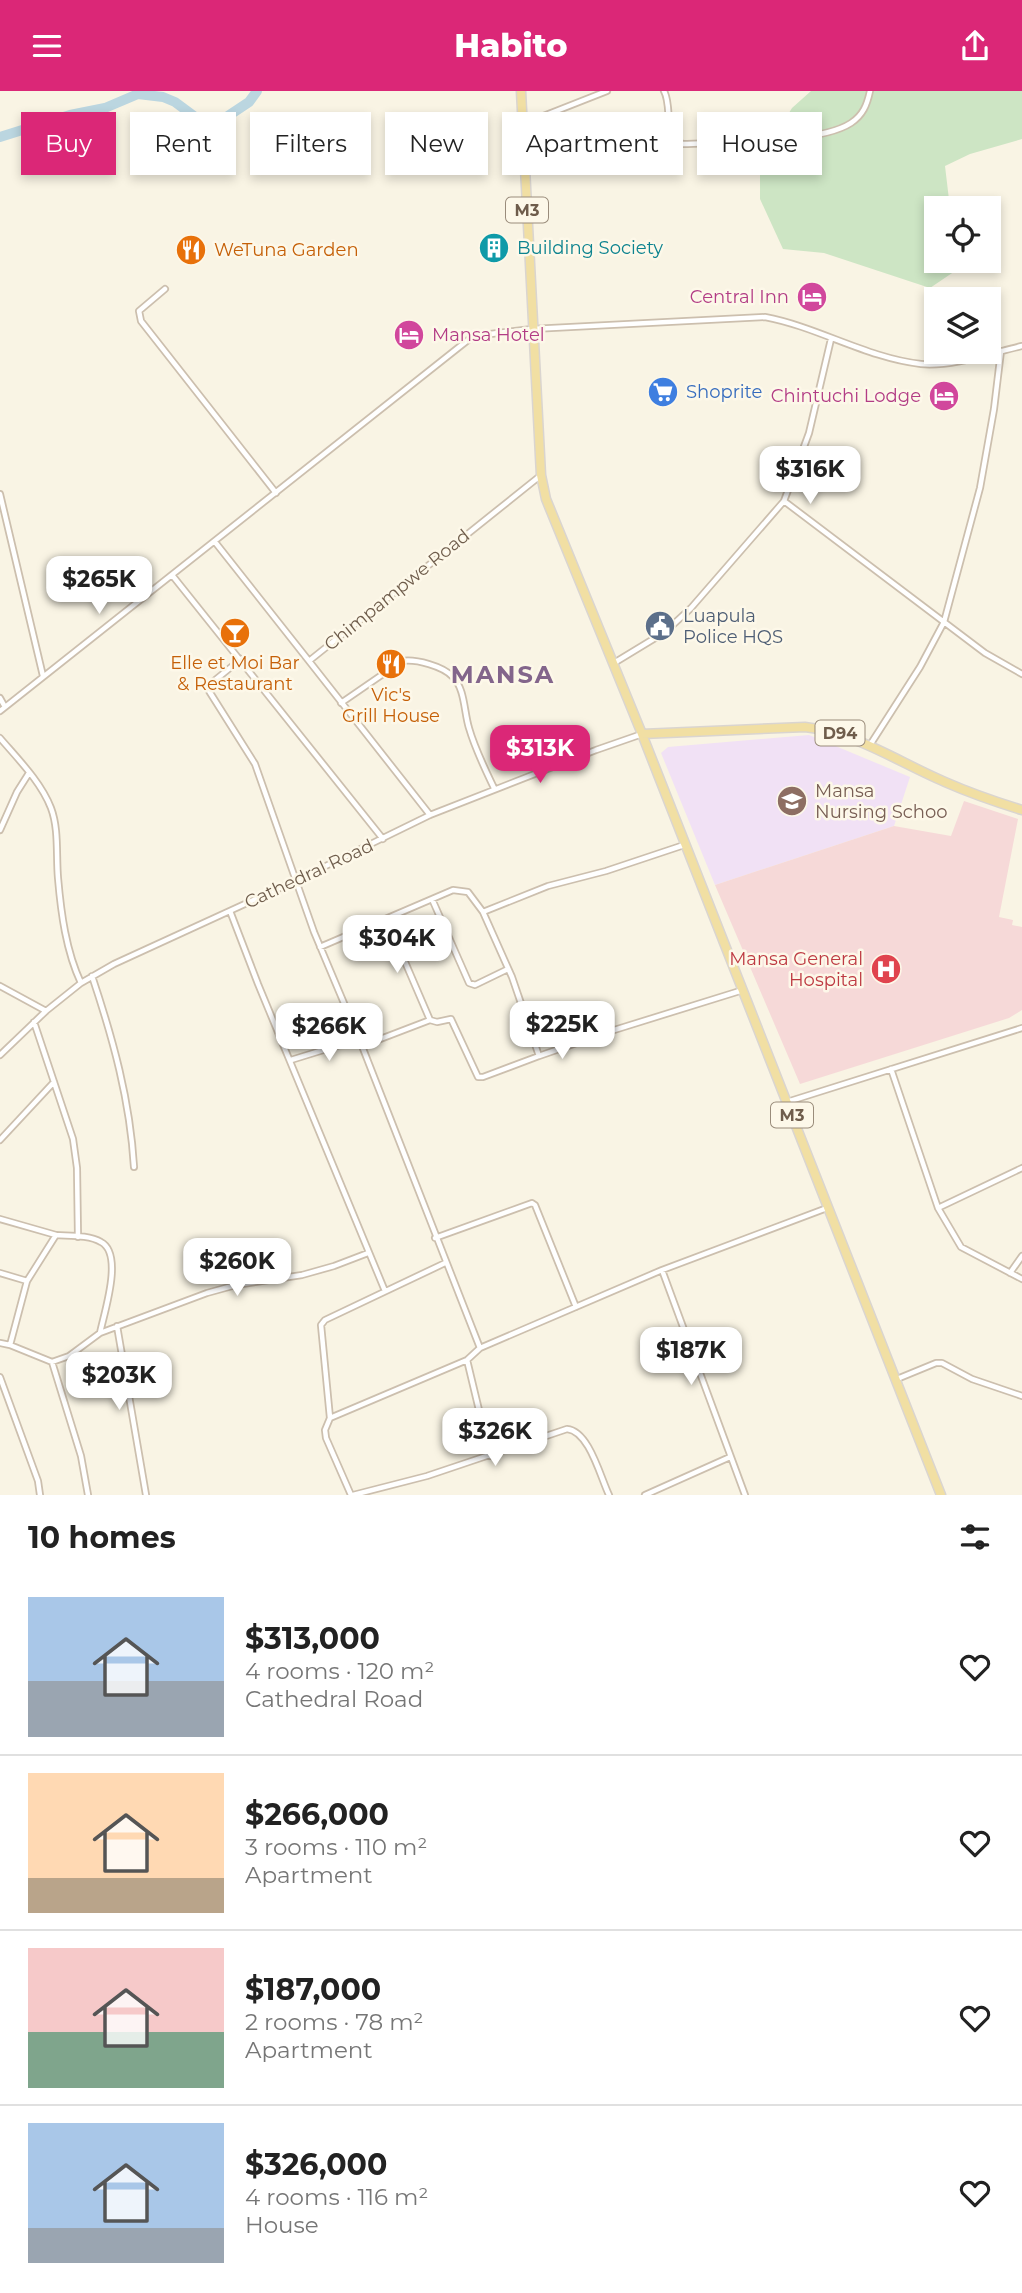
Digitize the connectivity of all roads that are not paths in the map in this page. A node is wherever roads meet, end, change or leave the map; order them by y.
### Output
1 (521, 91) edge
2 (607, 91) edge
3 (663, 91) edge
4 (870, 91) edge
5 (522, 112) edge
6 (553, 112) edge
7 (524, 175) edge
8 (165, 289) dead end
9 (532, 330) junction
10 (831, 339) junction
11 (1022, 346) edge
12 (1001, 351) edge
13 (924, 364) edge
14 (999, 364) edge
15 (541, 475) junction
16 (276, 493) junction
17 (0, 494) edge
18 (783, 501) junction
19 (2, 507) edge
20 (215, 542) junction
21 (172, 575) junction
22 (944, 622) junction
23 (241, 659) junction
24 (309, 661) junction
25 (612, 664) junction
26 (1022, 674) edge
27 (43, 676) junction
28 (0, 698) edge
29 (341, 702) junction
30 (2, 709) edge
31 (642, 734) junction
32 (0, 738) edge
33 (870, 745) junction
34 (29, 773) junction
35 (494, 788) junction
36 (1022, 810) edge
37 (430, 815) junction
38 (0, 830) edge
39 (383, 839) junction
40 (684, 845) junction
41 (295, 881) junction
42 (432, 899) junction
43 (230, 911) junction
44 (482, 912) junction
45 (387, 920) junction
46 (320, 947) junction
47 (508, 969) junction
48 (92, 976) junction
49 (81, 983) junction
50 (0, 986) edge
51 (743, 990) junction
52 (46, 1011) junction
53 (430, 1020) junction
54 (34, 1022) junction
55 (1022, 1028) edge
56 (359, 1039) junction
57 (362, 1047) junction
58 (0, 1055) edge
59 (539, 1056) junction
60 (291, 1060) junction
61 (891, 1069) junction
62 (54, 1082) junction
63 (787, 1102) junction
64 (0, 1140) edge
65 (134, 1167) dead end
66 (1022, 1168) edge
67 (828, 1207) junction
68 (938, 1207) junction
69 (0, 1219) edge
70 (56, 1235) junction
71 (78, 1237) junction
72 (435, 1238) junction
73 (368, 1253) junction
74 (1022, 1256) edge
75 (445, 1263) junction
76 (662, 1270) junction
77 (0, 1273) edge
78 (1010, 1273) junction
79 (1022, 1279) edge
80 (27, 1281) junction
81 (385, 1291) junction
82 (576, 1307) junction
83 (117, 1326) junction
84 (100, 1333) junction
85 (0, 1343) edge
86 (10, 1345) junction
87 (480, 1348) junction
88 (467, 1360) junction
89 (52, 1362) junction
90 (0, 1377) edge
91 (897, 1380) junction
92 (1022, 1396) edge
93 (330, 1418) junction
94 (490, 1456) junction
95 (730, 1457) junction
96 (40, 1495) edge
97 (88, 1495) edge
98 (146, 1495) edge
99 (352, 1495) edge
100 (608, 1495) edge
101 (645, 1495) edge
102 (745, 1495) edge
103 (941, 1495) edge

1 - 5 main road, M3
2 - 6 street
3 - 4 street
7 - 9 main road, M3
8 - 16 street
9 - 10 street
9 - 15 main road, M3
9 - 16 street
10 - 13 street
10 - 18 street
11 - 12 street
14 - 22 street
15 - 24 street, Chimpampwe Road
15 - 25 main road, M3
16 - 20 street
17 - 19 street
18 - 22 street
18 - 25 street
19 - 27 street
20 - 21 street
20 - 24 street
21 - 23 street
21 - 27 street
22 - 26 street
22 - 33 street
23 - 39 street
23 - 41 street
24 - 29 street, Chimpampwe Road
25 - 31 main road, M3
27 - 30 street
28 - 30 street
29 - 35 street
29 - 37 street, Chimpampwe Road
31 - 33 main road, D94
31 - 35 street, Cathedral Road
31 - 40 main road, M3
32 - 34 street
33 - 36 main road, D94
34 - 38 street
34 - 49 street
35 - 37 street, Cathedral Road
37 - 39 street, Cathedral Road
39 - 41 street, Cathedral Road
40 - 44 street
40 - 51 main road, M3
41 - 43 street, Cathedral Road
41 - 46 street
42 - 44 street
42 - 45 street
42 - 47 street
43 - 48 street, Cathedral Road
43 - 60 street
44 - 47 street
45 - 46 street
45 - 53 street
46 - 56 street
47 - 59 street
48 - 49 street, Cathedral Road
48 - 65 street
49 - 52 street, Cathedral Road
50 - 52 street
51 - 59 street
51 - 63 main road, M3
52 - 54 street, Cathedral Road
53 - 57 street
53 - 59 street
54 - 58 street, Cathedral Road
54 - 62 street
55 - 61 street
56 - 57 street
56 - 60 street
57 - 72 street
60 - 73 street
61 - 63 street
61 - 68 street
62 - 64 street
62 - 71 street
63 - 67 main road, M3
66 - 68 street
67 - 76 street
67 - 91 main road, M3
68 - 78 street
69 - 70 street
70 - 71 street
70 - 80 street
71 - 84 street
72 - 75 street
72 - 82 street
73 - 81 street
73 - 83 street
74 - 78 street
75 - 81 street
75 - 87 street
76 - 82 street
76 - 95 street
77 - 80 street
78 - 79 street
80 - 86 street
81 - 93 street
82 - 87 street
83 - 84 street
83 - 98 street
84 - 89 street
85 - 86 street
86 - 89 street
87 - 88 street
88 - 93 street
88 - 94 street
89 - 97 street
90 - 96 street
91 - 92 street
91 - 103 main road, M3
93 - 99 street
94 - 99 street
94 - 100 street
95 - 101 street
95 - 102 street

